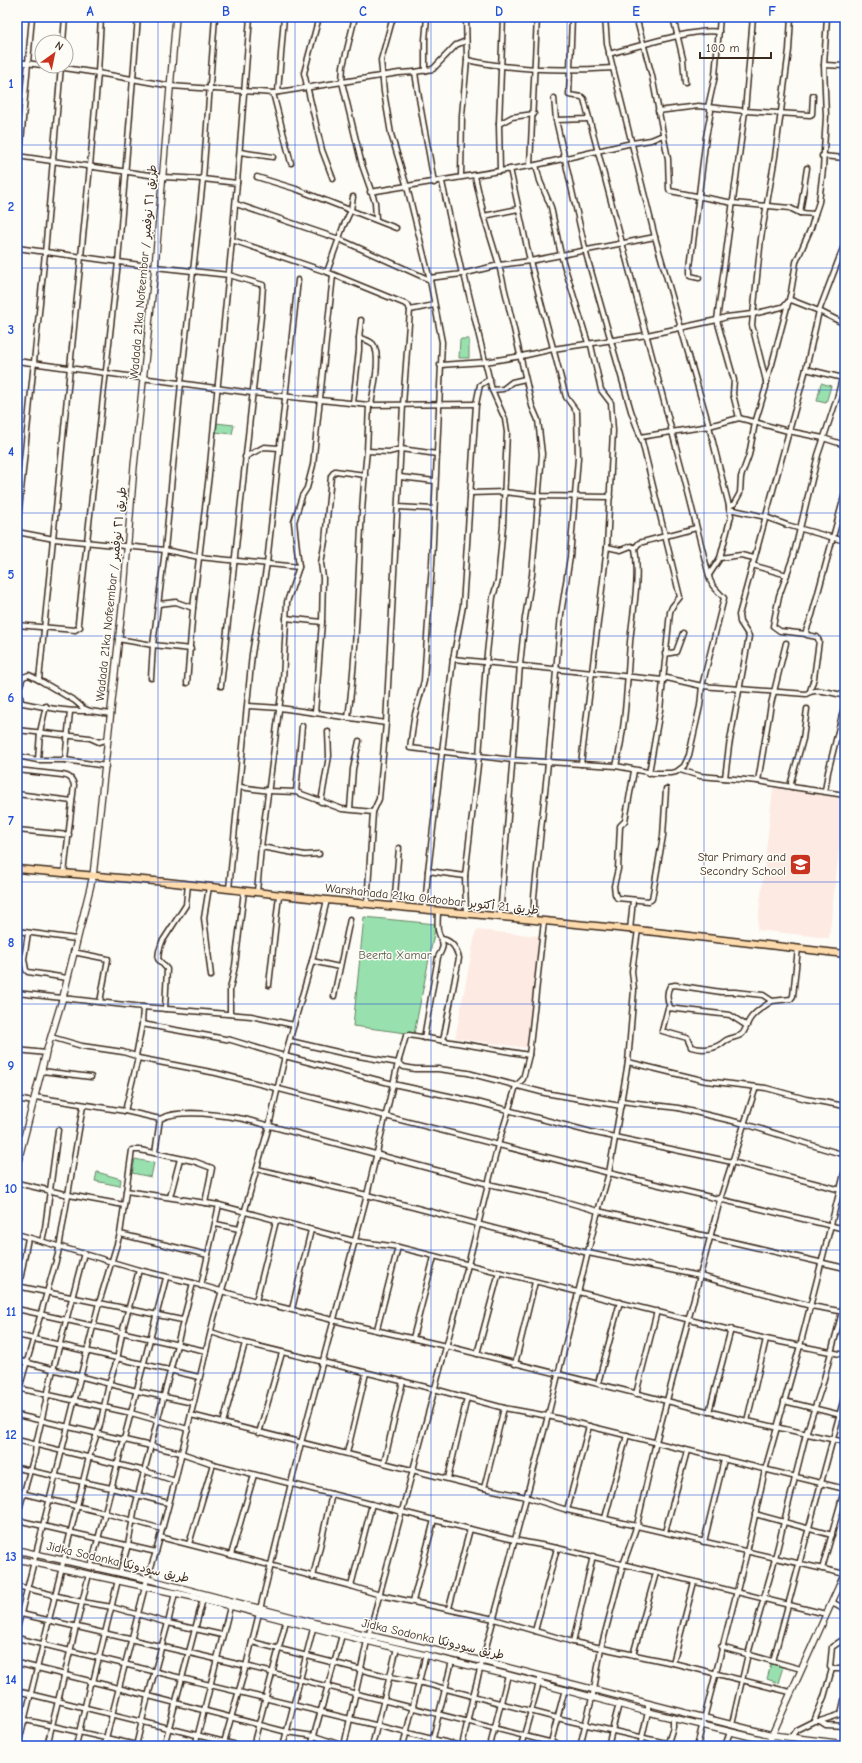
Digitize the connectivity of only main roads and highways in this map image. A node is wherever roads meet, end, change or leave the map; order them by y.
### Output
1 (176, 17) edge
2 (17, 869) edge
3 (93, 876) junction
4 (845, 954) edge
5 (17, 1165) edge
6 (17, 1550) edge
7 (17, 1559) edge
8 (845, 1574) edge
9 (259, 1611) junction
10 (314, 1625) junction
11 (368, 1638) junction
12 (772, 1735) junction
13 (790, 1742) edge
14 (768, 1744) edge
15 (845, 1744) edge
16 (808, 1746) edge

1 - 3 main road, Wadada 21ka Nofeembar / طريق ٢١ نوفمبر
2 - 3 main road, Warshahada 21ka Oktoobar طريق 21 أكتوبر
3 - 4 main road, Warshahada 21ka Oktoobar طريق 21 أكتوبر
3 - 5 main road, Wadada 21ka Nofeembar / طريق ٢١ نوفمبر
6 - 9 main road, Jidka Sodonka طريق سودونكا
7 - 9 main road, Jidka Sodonka طريق سودونكا
8 - 12 main road
9 - 10 main road, Jidka Sodonka طريق سودونكا
9 - 10 main road, Jidka Sodonka طريق سودونكا
10 - 11 main road, Jidka Sodonka طريق سودونكا
10 - 11 main road, Jidka Sodonka طريق سودونكا
11 - 12 main road, Jidka Sodonka طريق سودونكا
11 - 14 main road, Jidka Sodonka طريق سودونكا
12 - 13 main road, Jidka Sodonka طريق سودونكا
12 - 14 main road
13 - 14 main road, Jidka Sodonka طريق سودونكا
13 - 15 main road, Jidka Sodonka طريق سودونكا
13 - 16 main road, Jidka Sodonka طريق سودونكا

